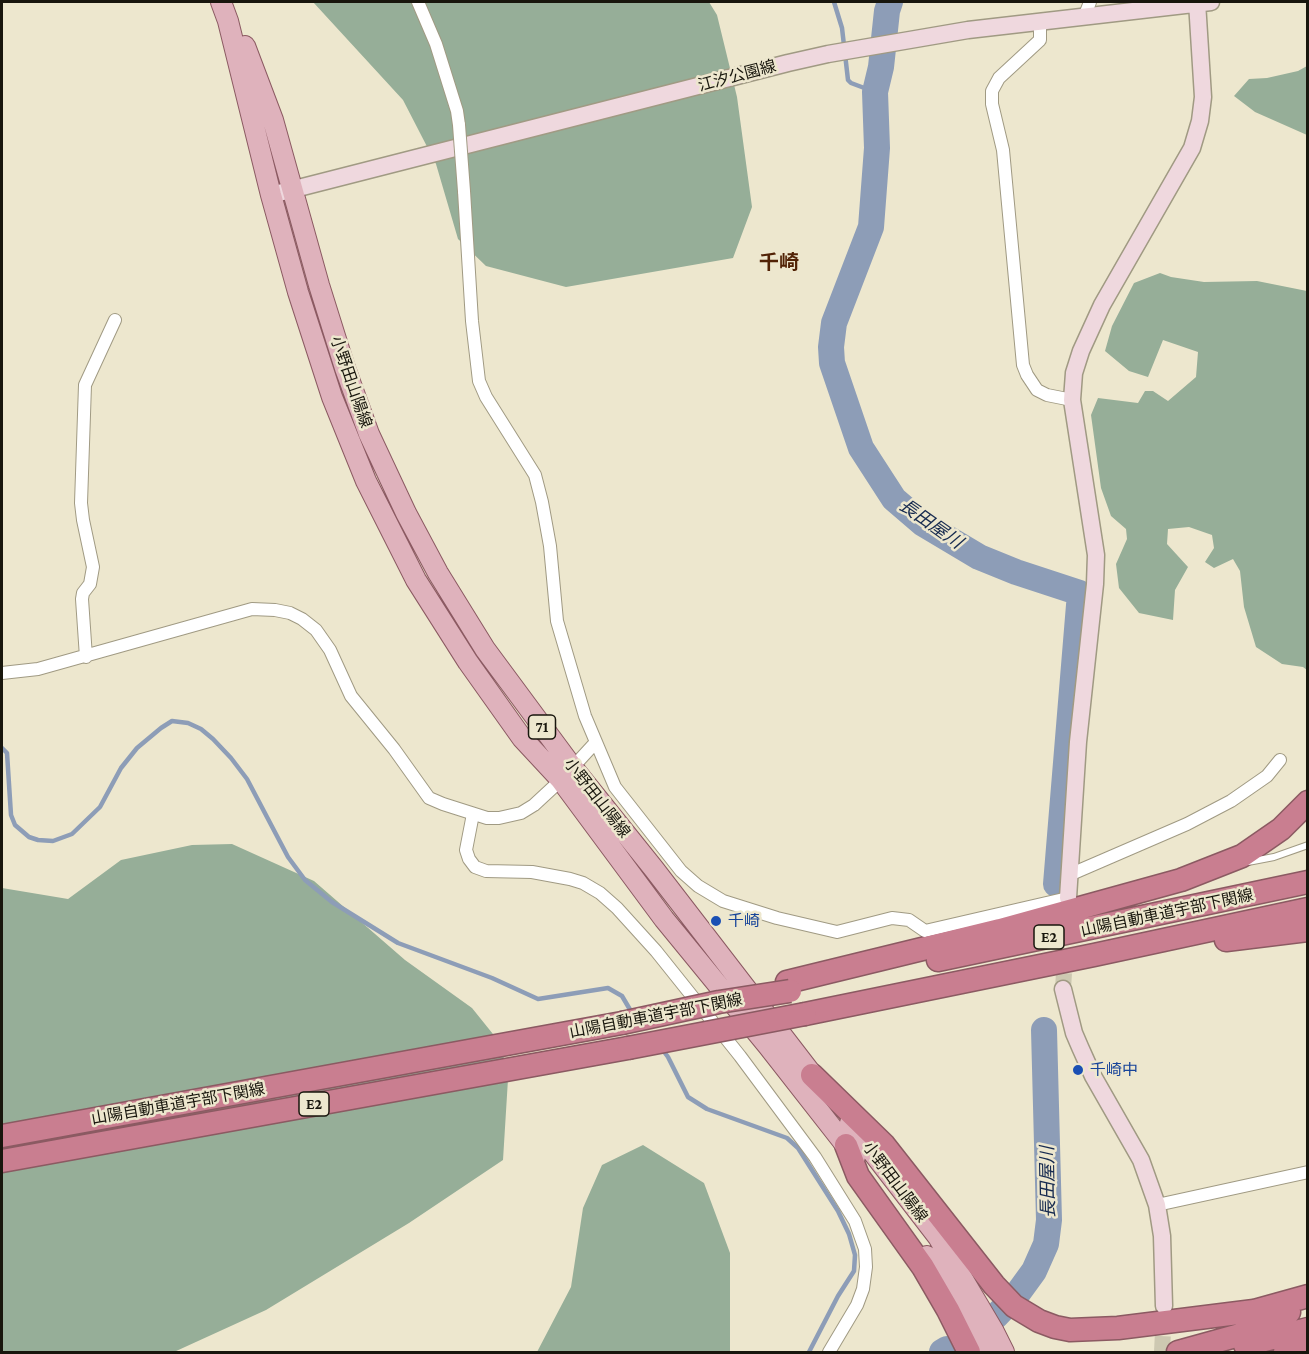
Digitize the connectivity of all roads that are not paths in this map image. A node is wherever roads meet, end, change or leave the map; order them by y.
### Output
1 (221, 2) edge
2 (418, 2) edge
3 (1202, 2) edge
4 (1088, 8) edge
5 (1040, 20) junction
6 (228, 21) junction
7 (293, 191) junction
8 (272, 195) junction
9 (115, 320) dead end
10 (1072, 400) junction
11 (86, 657) junction
12 (2, 673) edge
13 (596, 742) junction
14 (1280, 760) dead end
15 (567, 774) junction
16 (1308, 802) edge
17 (473, 814) junction
18 (1308, 845) edge
19 (1215, 868) junction
20 (1069, 875) junction
21 (1308, 882) edge
22 (1068, 898) joint
23 (1308, 909) edge
24 (1308, 930) edge
25 (1094, 955) junction
26 (788, 987) junction
27 (1063, 989) tunnel mouth
28 (812, 1075) junction
29 (2, 1136) edge
30 (846, 1145) junction
31 (2, 1161) edge
32 (1308, 1172) edge
33 (1157, 1205) junction
34 (1308, 1296) edge
35 (1308, 1304) edge
36 (1164, 1306) tunnel mouth
37 (1308, 1329) edge
38 (1308, 1342) edge
39 (830, 1353) edge
40 (969, 1353) edge
41 (985, 1353) edge
42 (1004, 1353) edge
43 (1178, 1353) edge
44 (1218, 1353) edge
45 (1285, 1353) edge

1 - 6 main road, 小野田山陽線 / 71
2 - 13 street, bridge
3 - 4 street, 江汐公園線
3 - 10 street
4 - 5 street, 江汐公園線
5 - 7 street, 江汐公園線
5 - 10 street
6 - 7 main road, 小野田山陽線 / 71
6 - 8 main road, 小野田山陽線 / 71
7 - 8 street, 江汐公園線
7 - 15 main road, 小野田山陽線 / 71
8 - 15 main road, 小野田山陽線 / 71
9 - 11 street
10 - 20 street
11 - 12 street
11 - 17 street
13 - 15 street
13 - 22 street
14 - 20 street
15 - 17 street
15 - 28 main road, 小野田山陽線 / 71
15 - 30 main road, 小野田山陽線 / 71
16 - 19 highway
17 - 39 street
18 - 19 lane
19 - 26 highway
20 - 22 street
21 - 26 highway, 山陽自動車道宇部下関線 / E2
23 - 25 highway, 山陽自動車道宇部下関線 / E2
24 - 25 highway
25 - 31 highway, 山陽自動車道宇部下関線 / E2, bridge
26 - 29 highway, 山陽自動車道宇部下関線 / E2, bridge
27 - 33 street
28 - 34 highway
28 - 42 main road, 小野田山陽線 / 71
30 - 40 highway
30 - 41 main road, 小野田山陽線 / 71
32 - 33 street
33 - 36 street
35 - 43 highway
37 - 44 highway
38 - 45 highway

